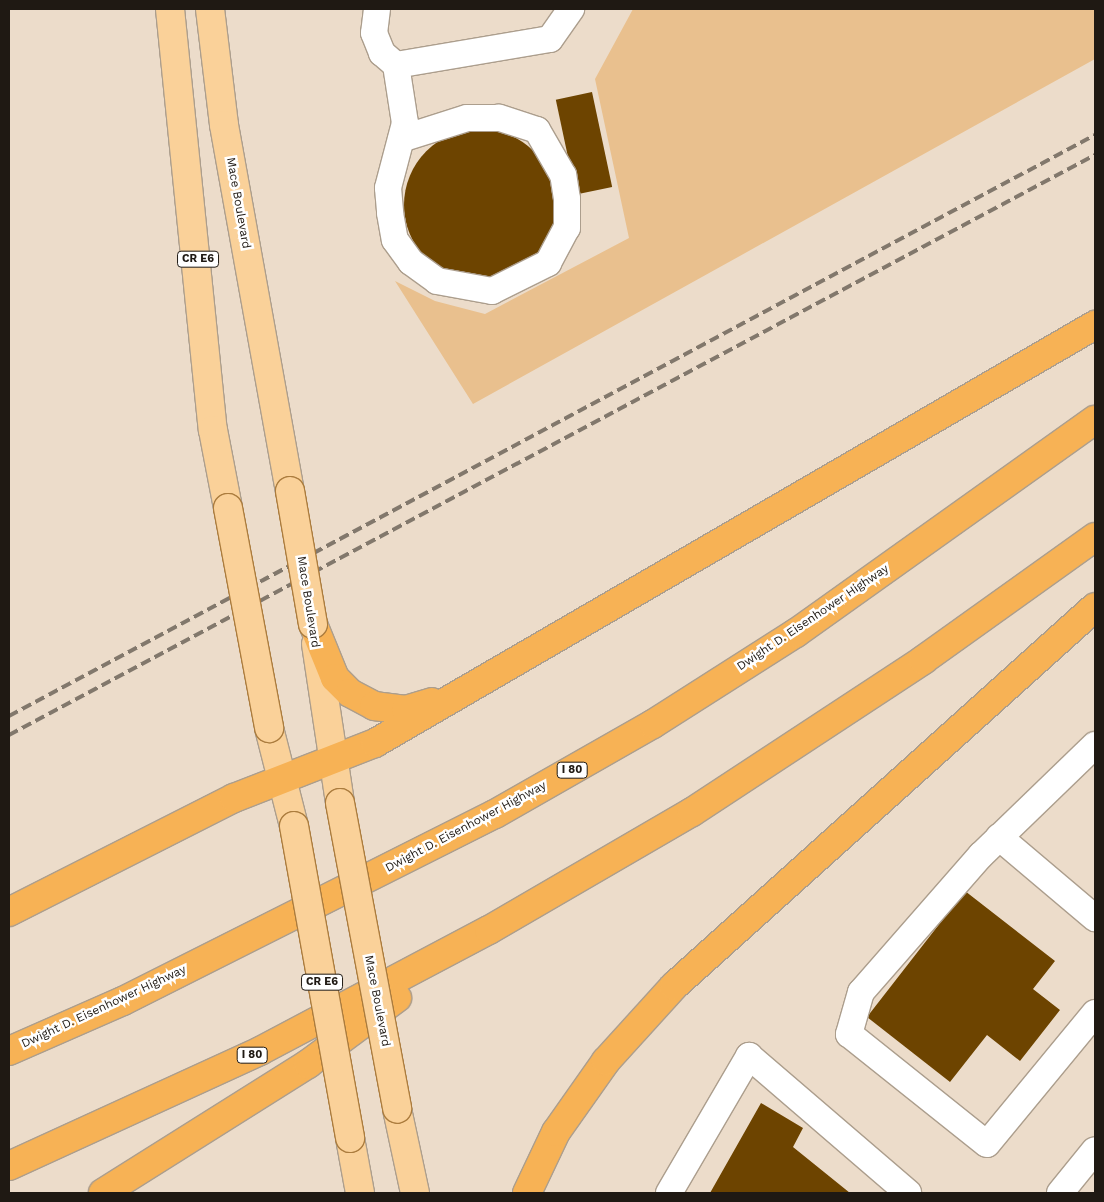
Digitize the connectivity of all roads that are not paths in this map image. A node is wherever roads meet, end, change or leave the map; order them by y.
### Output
1 (170, 9) edge
2 (210, 9) edge
3 (376, 9) edge
4 (571, 9) edge
5 (396, 65) junction
6 (401, 139) junction
7 (1095, 325) edge
8 (1095, 420) edge
9 (1095, 537) edge
10 (1095, 607) edge
11 (313, 624) junction
12 (458, 694) junction
13 (1091, 757) edge
14 (332, 760) junction
15 (281, 778) junction
16 (999, 837) junction
17 (9, 912) edge
18 (1095, 918) edge
19 (489, 930) junction
20 (1095, 1013) edge
21 (9, 1051) edge
22 (1095, 1150) edge
23 (9, 1166) edge
24 (103, 1193) edge
25 (360, 1193) edge
26 (415, 1193) edge
27 (527, 1193) edge
28 (669, 1193) edge
29 (908, 1193) edge
30 (1060, 1193) edge

1 - 15 main road, CR E6, bridge
2 - 11 main road, Mace Boulevard, bridge
3 - 5 street
4 - 5 street
5 - 6 street
6 - 6 street
7 - 12 highway
8 - 21 highway, Dwight D. Eisenhower Highway / I 80
9 - 19 highway, I 80
10 - 27 highway
11 - 12 highway
11 - 14 main road, Mace Boulevard
12 - 14 highway
13 - 16 street
14 - 15 highway
14 - 26 main road, Mace Boulevard, bridge
15 - 17 highway
15 - 25 main road, CR E6, bridge
16 - 18 street
16 - 20 street
19 - 23 highway, I 80
19 - 24 highway
22 - 30 street
28 - 29 street

